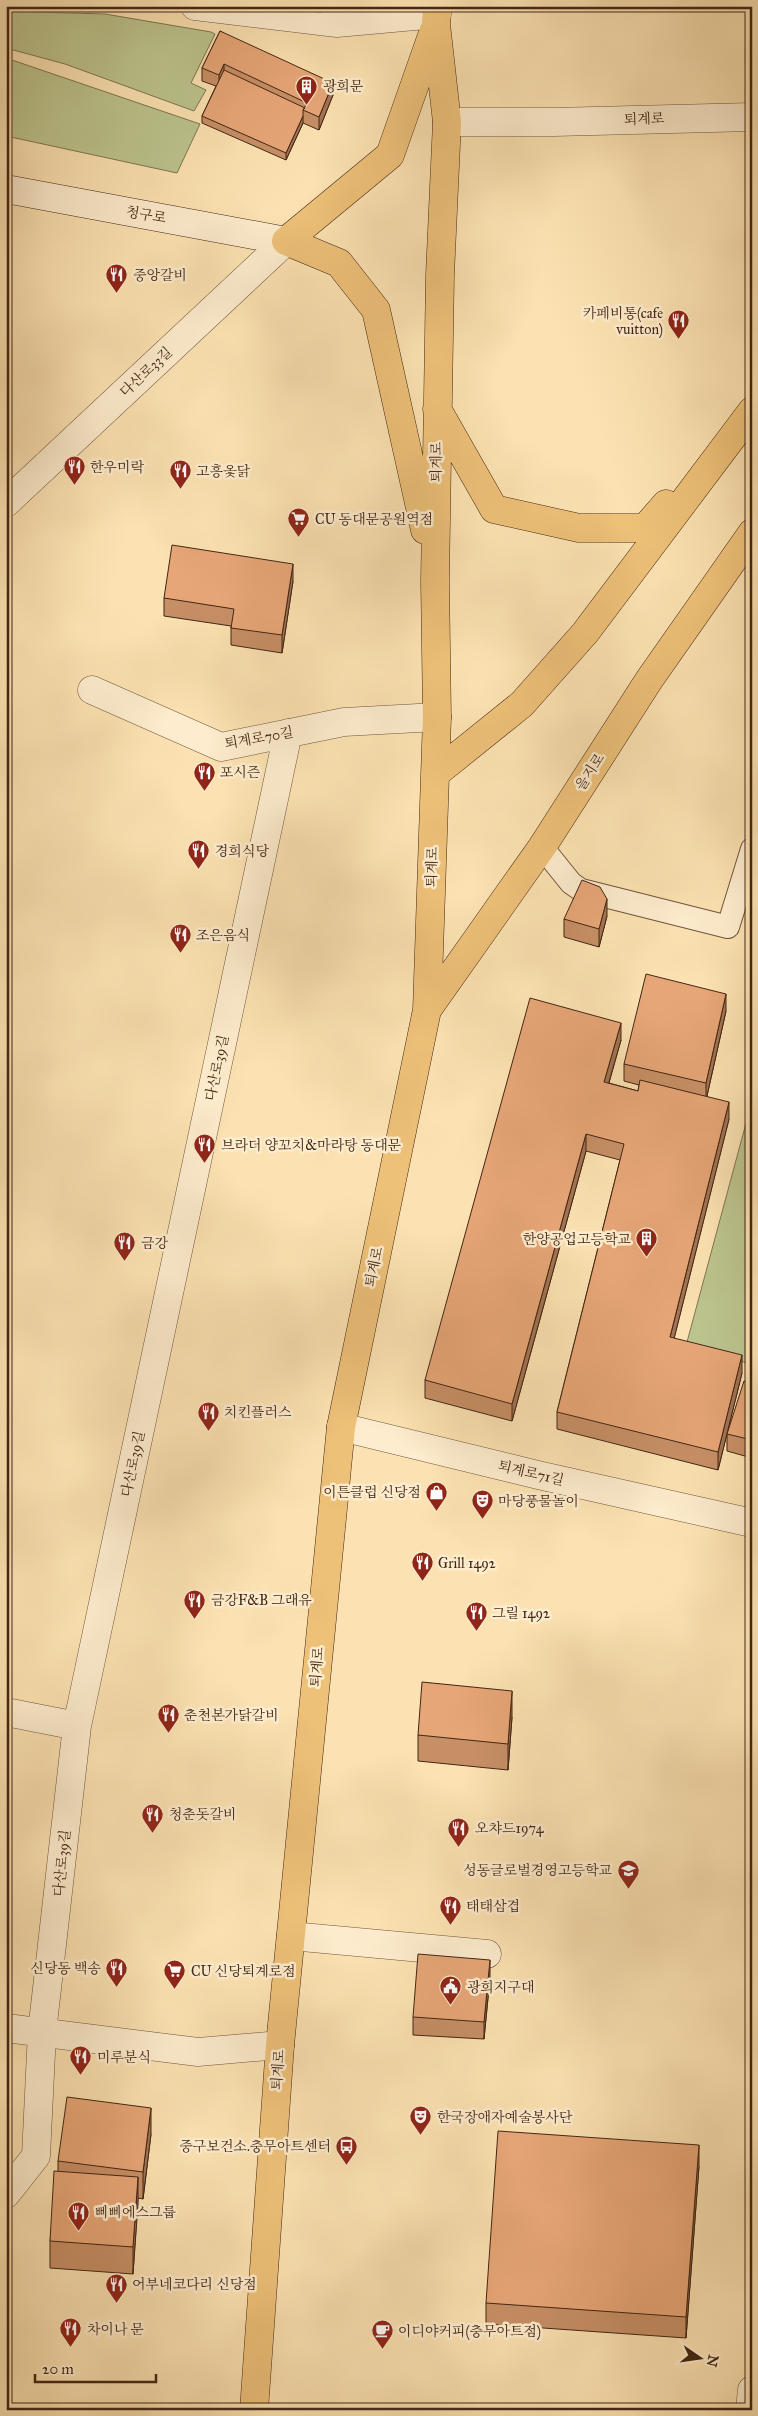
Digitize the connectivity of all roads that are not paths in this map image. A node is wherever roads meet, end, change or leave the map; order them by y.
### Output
1 (195, 6) edge
2 (437, 15) edge
3 (752, 117) edge
4 (447, 122) junction
5 (6, 189) edge
6 (286, 241) junction
7 (752, 405) edge
8 (437, 408) junction
9 (752, 411) edge
10 (6, 504) edge
11 (752, 533) edge
12 (436, 581) junction
13 (92, 690) dead end
14 (436, 717) junction
15 (288, 732) junction
16 (435, 774) junction
17 (542, 847) junction
18 (752, 849) edge
19 (427, 1010) junction
20 (340, 1427) junction
21 (752, 1523) edge
22 (6, 1712) edge
23 (77, 1726) junction
24 (291, 1936) junction
25 (487, 1954) dead end
26 (6, 2028) edge
27 (42, 2032) junction
28 (280, 2045) junction
29 (6, 2194) edge
30 (752, 2390) edge
31 (254, 2410) edge
32 (750, 2410) edge

1 - 2 street
2 - 4 main road, 퇴계로
2 - 6 main road
3 - 4 street, 퇴계로
4 - 8 main road, 퇴계로
5 - 6 street, 청구로
6 - 10 street, 다산로33길
6 - 12 main road
7 - 8 main road
8 - 12 main road, 퇴계로
9 - 16 main road
11 - 17 main road, 을지로
12 - 14 main road, 퇴계로
13 - 15 street, 퇴계로70길
14 - 15 street, 퇴계로70길
14 - 16 main road, 퇴계로
15 - 23 street, 다산로39길
16 - 19 main road, 퇴계로
17 - 18 lane
17 - 19 main road, 을지로
19 - 20 main road, 퇴계로
20 - 21 street, 퇴계로71길
20 - 24 main road, 퇴계로
22 - 23 street
23 - 27 street, 다산로39길
24 - 25 street
24 - 28 main road, 퇴계로
26 - 27 street
27 - 28 street
27 - 29 street, 다산로39길
28 - 31 main road, 퇴계로
30 - 32 street

